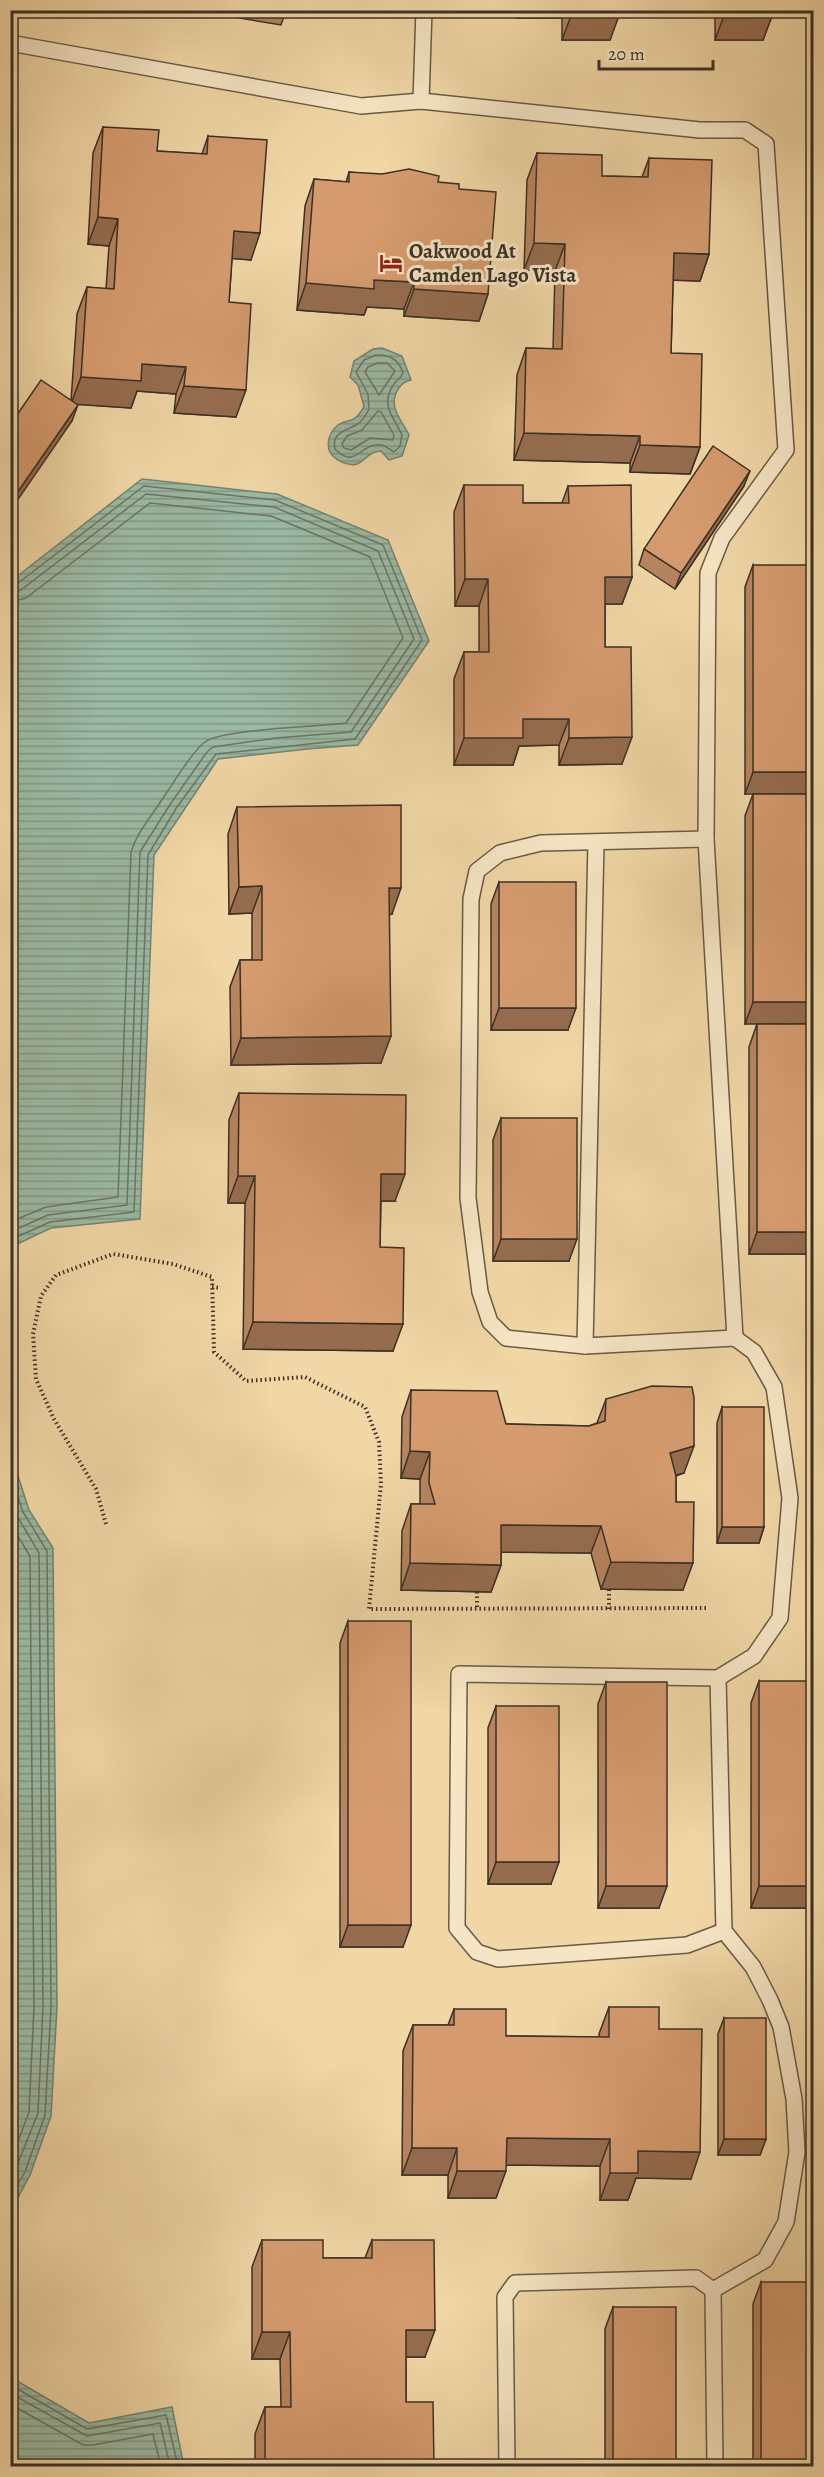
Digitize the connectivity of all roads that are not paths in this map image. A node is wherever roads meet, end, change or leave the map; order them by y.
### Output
1 (424, 10) edge
2 (10, 43) edge
3 (421, 101) junction
4 (706, 839) junction
5 (596, 842) junction
6 (735, 1338) junction
7 (585, 1346) junction
8 (718, 1678) junction
9 (724, 1931) junction
10 (713, 2290) junction
11 (507, 2466) edge
12 (715, 2466) edge

1 - 3 lane
2 - 3 lane
3 - 4 lane
4 - 5 lane
4 - 6 lane
5 - 7 lane
5 - 7 lane
6 - 7 lane
6 - 8 lane
8 - 9 lane
8 - 9 lane
9 - 10 lane
10 - 11 lane
10 - 12 lane

